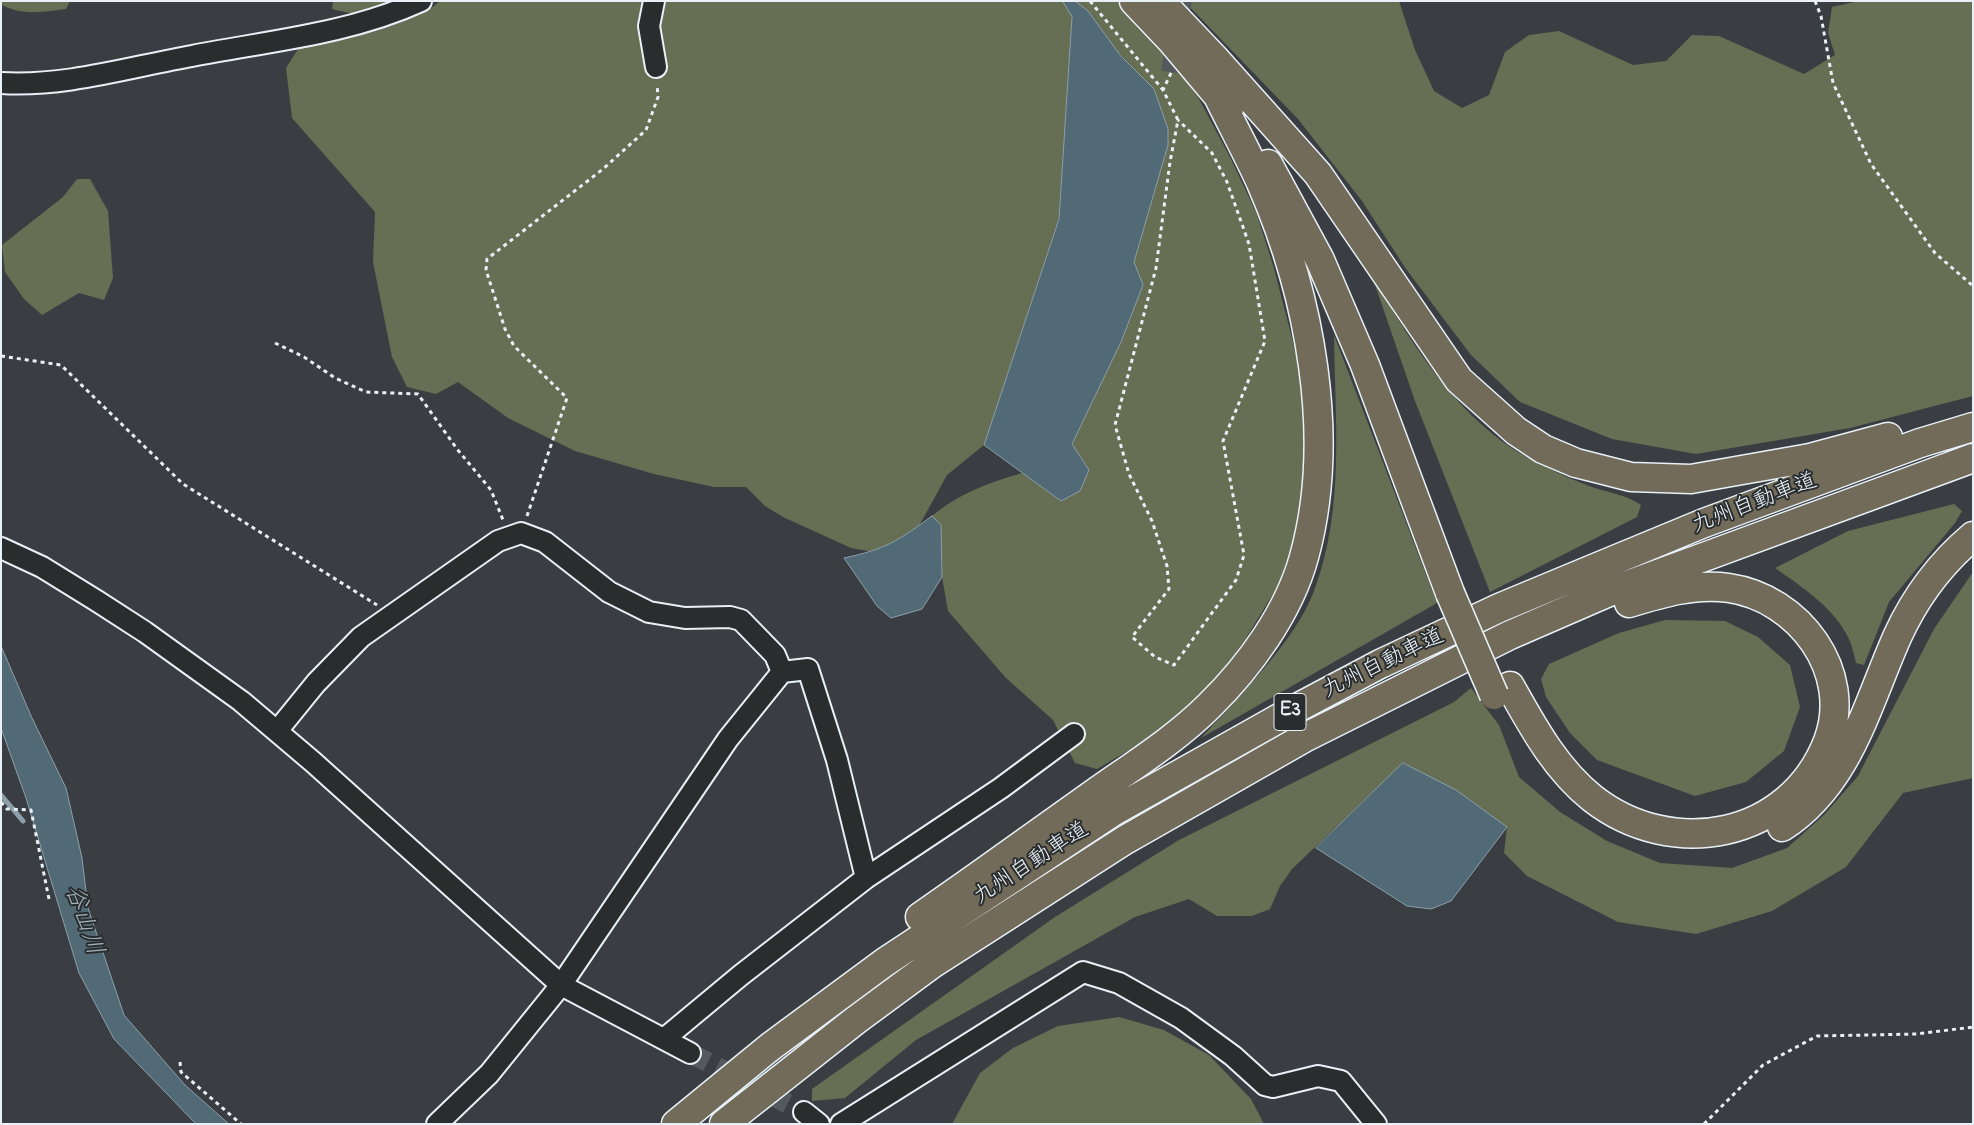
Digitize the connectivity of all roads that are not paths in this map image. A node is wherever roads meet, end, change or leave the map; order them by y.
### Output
1 (421, 1) edge
2 (654, 1) edge
3 (1134, 1) edge
4 (1160, 1) edge
5 (656, 67) road end
6 (1, 83) edge
7 (1218, 96) junction
8 (1256, 106) junction
9 (1973, 422) edge
10 (1973, 427) edge
11 (1973, 458) edge
12 (1973, 536) edge
13 (1, 548) edge
14 (1457, 589) junction
15 (782, 672) junction
16 (1502, 691) junction
17 (1366, 705) junction
18 (276, 731) junction
19 (1074, 734) dead end
20 (866, 878) junction
21 (561, 985) junction
22 (664, 1039) junction
23 (770, 1047) junction
24 (690, 1053) tunnel mouth
25 (438, 1124) edge
26 (676, 1124) edge
27 (724, 1124) edge
28 (841, 1124) edge
29 (1376, 1124) edge

1 - 6 street
2 - 5 street
3 - 7 highway
4 - 8 highway
7 - 14 highway
7 - 23 highway
8 - 9 highway
8 - 14 highway
10 - 23 highway, 九州自動車道 / E3
11 - 17 highway, 九州自動車道 / E3
12 - 16 highway
13 - 18 street
14 - 16 highway
15 - 18 street
15 - 20 street
15 - 21 street
16 - 17 highway
17 - 27 highway, 九州自動車道 / E3
18 - 21 street
19 - 20 street
20 - 22 street
21 - 22 street
21 - 25 street
22 - 24 street
23 - 26 highway, 九州自動車道 / E3
28 - 29 street

